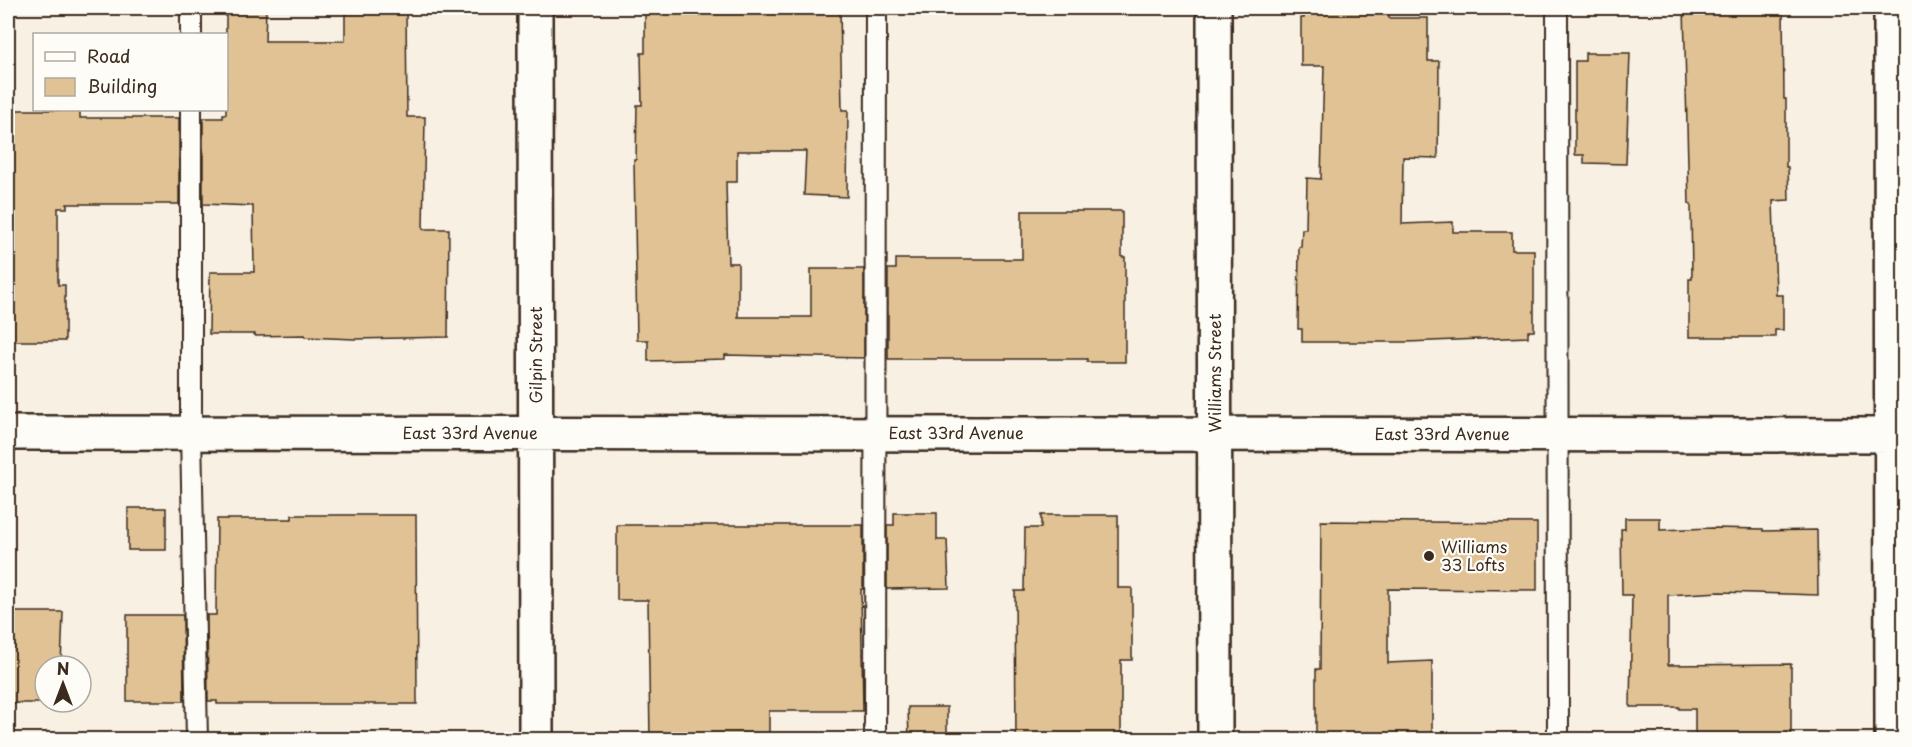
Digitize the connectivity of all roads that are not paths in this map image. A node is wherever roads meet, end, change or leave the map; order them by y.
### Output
1 (191, 8) edge
2 (535, 8) edge
3 (876, 8) edge
4 (1214, 8) edge
5 (1557, 8) edge
6 (1891, 8) edge
7 (191, 33) edge
8 (191, 111) edge
9 (8, 433) edge
10 (191, 433) junction
11 (537, 434) junction
12 (876, 434) junction
13 (1215, 434) junction
14 (1558, 434) junction
15 (1898, 435) edge
16 (197, 740) edge
17 (536, 740) edge
18 (875, 740) edge
19 (1215, 740) edge
20 (1558, 740) edge
21 (1892, 740) edge

1 - 7 lane
2 - 11 street, Gilpin Street
3 - 12 lane
4 - 13 street, Williams Street
5 - 14 lane
6 - 15 street
8 - 10 lane
9 - 10 street, East 33rd Avenue
10 - 11 street, East 33rd Avenue
10 - 16 lane
11 - 12 street, East 33rd Avenue
11 - 17 street, Gilpin Street
12 - 13 street, East 33rd Avenue
12 - 18 lane
13 - 14 street, East 33rd Avenue
13 - 19 street, Williams Street
14 - 15 street, East 33rd Avenue
14 - 20 lane
15 - 21 street

